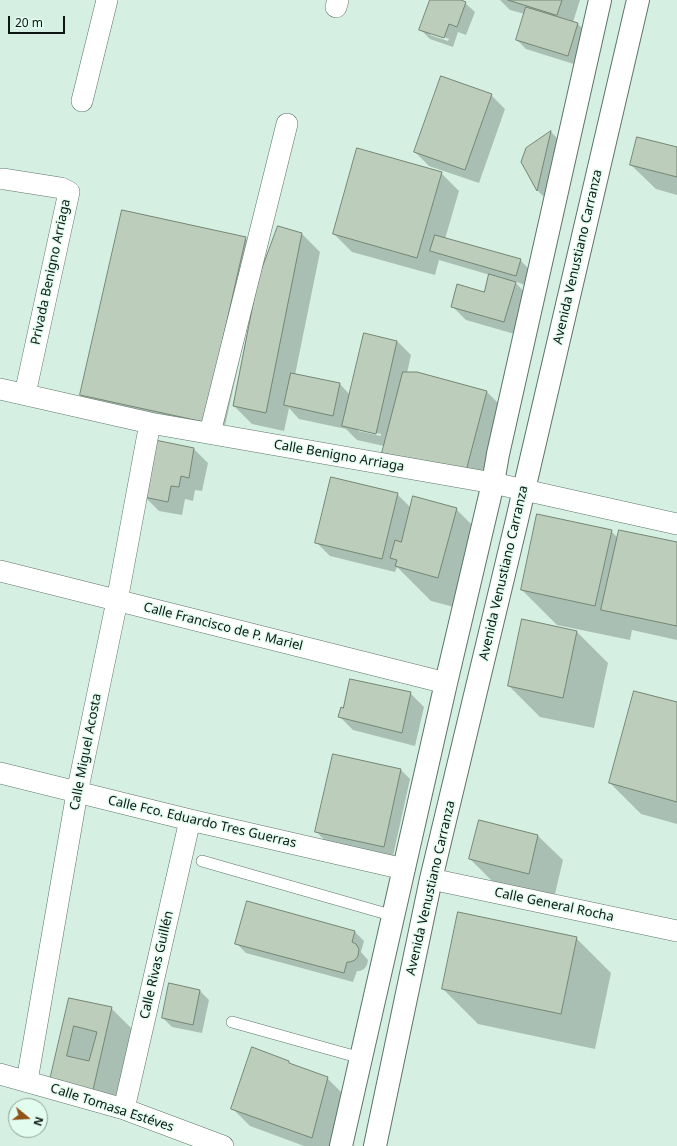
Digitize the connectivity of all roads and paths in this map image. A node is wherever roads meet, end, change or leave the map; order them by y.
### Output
1 (107, 0) edge
2 (600, 0) edge
3 (638, 0) edge
4 (82, 102) dead end
5 (287, 124) dead end
6 (4, 179) dead end
7 (0, 389) edge
8 (25, 394) junction
9 (150, 423) junction
10 (210, 433) junction
11 (493, 483) junction
12 (524, 490) junction
13 (677, 524) edge
14 (0, 571) edge
15 (117, 600) junction
16 (446, 684) junction
17 (0, 773) edge
18 (77, 793) junction
19 (190, 820) junction
20 (202, 861) dead end
21 (404, 869) junction
22 (431, 880) junction
23 (394, 916) junction
24 (677, 931) edge
25 (232, 1022) dead end
26 (361, 1058) junction
27 (0, 1074) edge
28 (27, 1081) junction
29 (124, 1109) junction
30 (192, 1140) edge
31 (223, 1146) edge
32 (341, 1146) edge
33 (375, 1146) edge

1 - 4 street
2 - 11 main road
3 - 12 main road, Avenida Venustiano Carranza
5 - 10 street
6 - 8 street, Privada Benigno Arriaga
7 - 8 street, Calle Benigno Arriaga
8 - 9 street, Calle Benigno Arriaga
9 - 10 street, Calle Benigno Arriaga
9 - 15 street, Calle Miguel Acosta
10 - 11 street, Calle Benigno Arriaga
11 - 12 street, Calle Benigno Arriaga
11 - 16 main road
12 - 13 street, Calle Benigno Arriaga
12 - 22 main road, Avenida Venustiano Carranza
14 - 15 street, Calle Francisco de P. Mariel
15 - 16 street, Calle Francisco de P. Mariel
15 - 18 street, Calle Miguel Acosta
16 - 21 main road
17 - 18 street, Calle Fco. Eduardo Tres Guerras
18 - 19 street, Calle Fco. Eduardo Tres Guerras
18 - 28 street, Calle Miguel Acosta
19 - 21 street, Calle Fco. Eduardo Tres Guerras
19 - 29 street, Calle Rivas Guillén
20 - 23 lane
21 - 23 main road
22 - 24 street, Calle General Rocha
22 - 33 main road, Avenida Venustiano Carranza
23 - 26 main road
25 - 26 lane
26 - 32 main road
27 - 28 street, Calle Tomasa Estéves
28 - 29 street, Calle Tomasa Estéves
29 - 30 street, Calle Tomasa Estéves
30 - 31 street, Calle Tomasa Estéves

